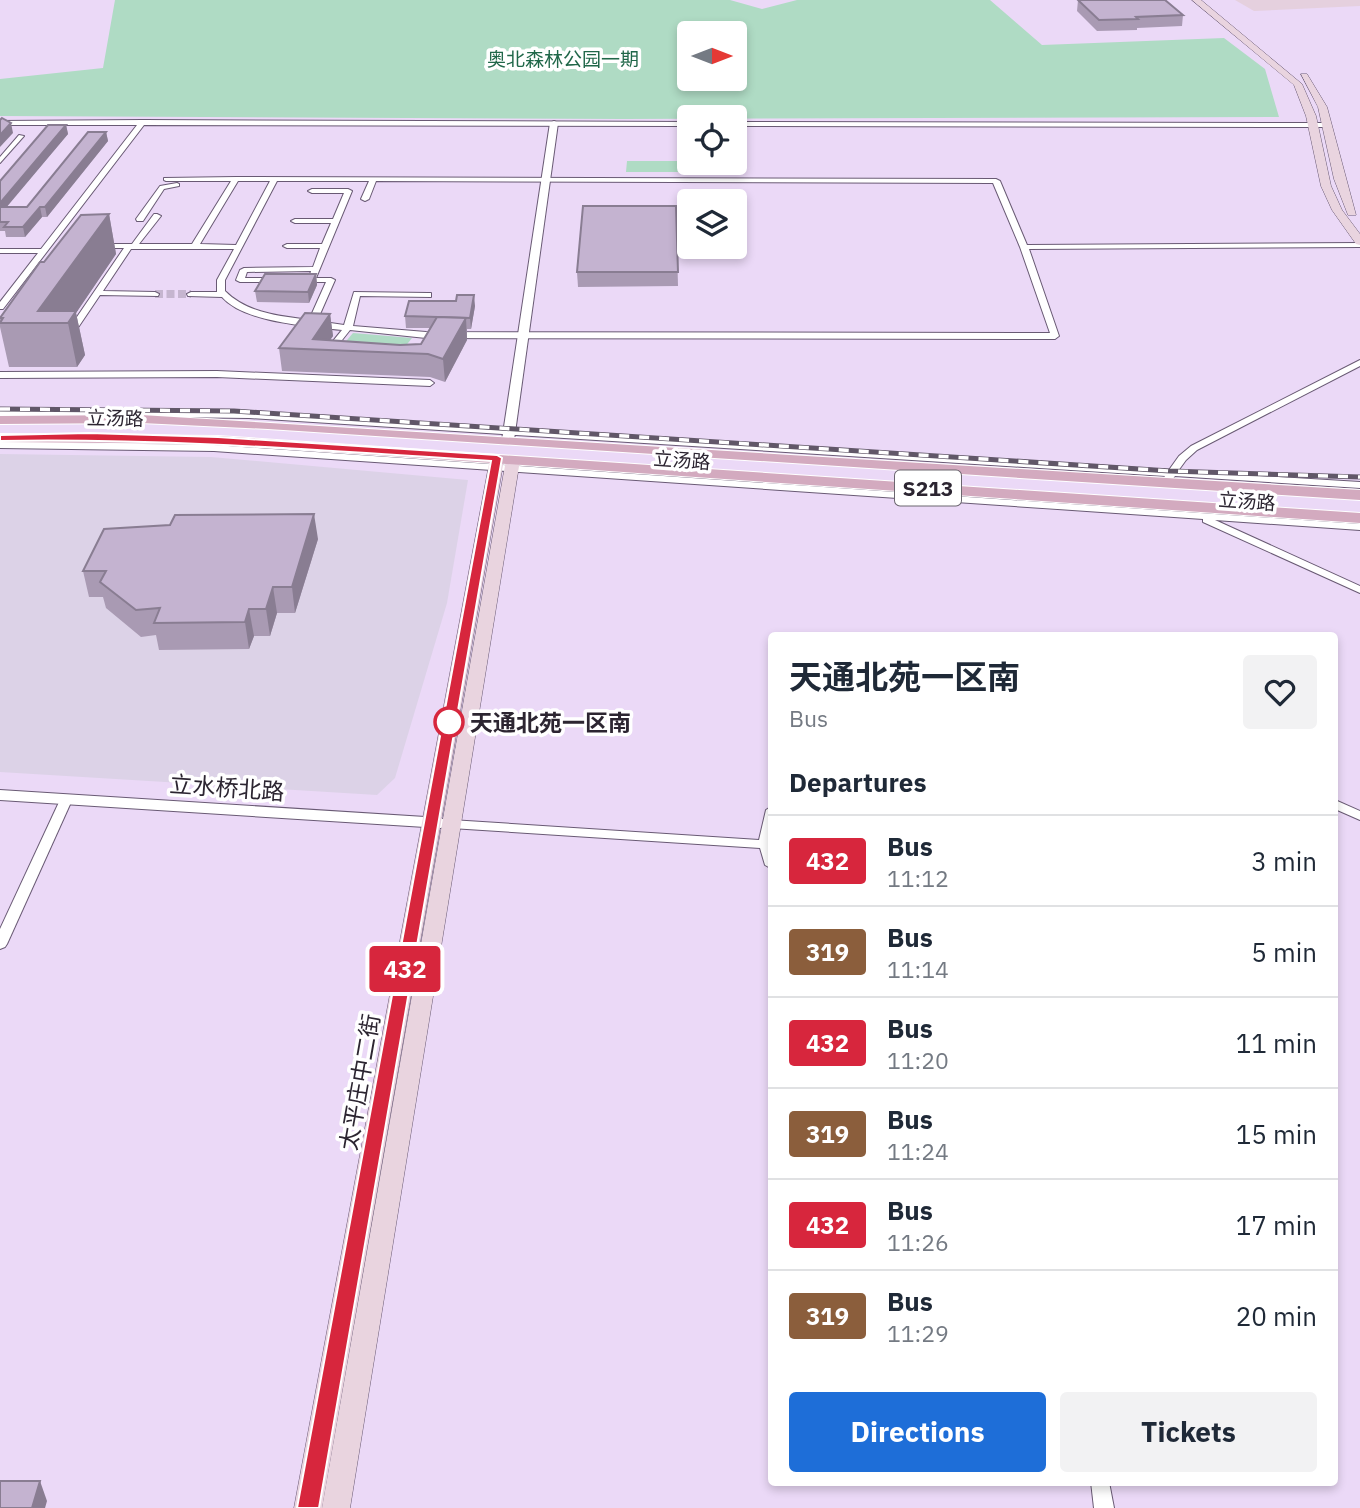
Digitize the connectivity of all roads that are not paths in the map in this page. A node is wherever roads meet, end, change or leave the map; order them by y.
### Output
1 (1196, 0) edge
2 (1207, 0) edge
3 (143, 122) junction
4 (0, 123) edge
5 (554, 123) junction
6 (677, 124) edge
7 (747, 124) edge
8 (1313, 125) junction
9 (1326, 125) junction
10 (21, 136) dead end
11 (0, 161) edge
12 (166, 179) dead end
13 (181, 179) junction
14 (236, 179) junction
15 (275, 179) junction
16 (373, 179) junction
17 (546, 180) junction
18 (312, 191) dead end
19 (365, 199) dead end
20 (157, 216) dead end
21 (140, 219) dead end
22 (295, 221) dead end
23 (335, 221) junction
24 (1360, 224) edge
25 (1360, 243) edge
26 (61, 246) edge
27 (88, 246) edge
28 (131, 246) junction
29 (195, 246) junction
30 (286, 246) dead end
31 (325, 246) junction
32 (238, 247) junction
33 (1024, 247) junction
34 (45, 248) junction
35 (0, 251) edge
36 (314, 270) junction
37 (311, 279) junction
38 (98, 293) junction
39 (155, 294) tunnel mouth
40 (191, 294) tunnel mouth
41 (224, 295) junction
42 (431, 298) edge
43 (0, 307) edge
44 (313, 321) junction
45 (348, 327) junction
46 (419, 334) junction
47 (523, 337) junction
48 (414, 344) edge
49 (59, 350) edge
50 (338, 358) edge
51 (1360, 363) edge
52 (0, 375) edge
53 (430, 383) dead end
54 (0, 412) edge
55 (0, 420) edge
56 (0, 438) edge
57 (0, 445) edge
58 (506, 454) junction
59 (1168, 479) junction
60 (1360, 485) edge
61 (1360, 495) edge
62 (1200, 517) junction
63 (1358, 525) edge
64 (1360, 590) edge
65 (0, 795) edge
66 (66, 800) junction
67 (1338, 805) edge
68 (1360, 816) edge
69 (441, 823) junction
70 (768, 829) edge
71 (765, 844) junction
72 (768, 853) edge
73 (0, 944) edge
74 (1101, 1486) edge
75 (308, 1508) edge
76 (336, 1508) edge
77 (1104, 1508) edge

1 - 8 main road
2 - 9 main road
3 - 4 street
3 - 5 street
3 - 34 street
5 - 6 street
5 - 17 street
7 - 8 street
8 - 9 street
8 - 25 main road
9 - 24 main road
10 - 11 street
12 - 13 street
13 - 14 street
13 - 21 street
14 - 15 street
14 - 29 street
15 - 16 street
15 - 32 street
16 - 17 street
16 - 19 street
17 - 33 street
17 - 47 street
18 - 23 street
20 - 28 street
22 - 23 street
23 - 31 street
25 - 33 street
26 - 34 street
27 - 28 street
28 - 29 street
28 - 38 street
29 - 32 street
30 - 31 street
31 - 36 street
32 - 41 street
33 - 47 street
34 - 35 street
34 - 43 street
36 - 37 street
36 - 37 street
37 - 44 street
38 - 39 street
38 - 49 street
40 - 41 street
41 - 44 street
42 - 45 street
44 - 45 street
45 - 46 street
45 - 50 street
46 - 47 street
46 - 48 street
47 - 58 street
51 - 59 street
52 - 53 street
54 - 58 street, 立汤路 / S213
55 - 58 main road, 立汤路 / S213
56 - 58 main road, 立汤路 / S213
57 - 58 street, 立汤路 / S213
58 - 59 main road, 立汤路 / S213
58 - 62 street, 立汤路 / S213
58 - 63 main road, 立汤路 / S213
58 - 69 main road, 太平庄中二街
59 - 60 street, 立汤路 / S213
59 - 61 main road, 立汤路 / S213
62 - 63 street, 立汤路 / S213
62 - 64 street
65 - 66 street, 立水桥北路
66 - 69 street, 立水桥北路
66 - 73 street
67 - 68 street
69 - 71 street
69 - 75 main road, 太平庄中二街
69 - 76 main road, 太平庄中二街
70 - 71 street
71 - 72 street
74 - 77 street

